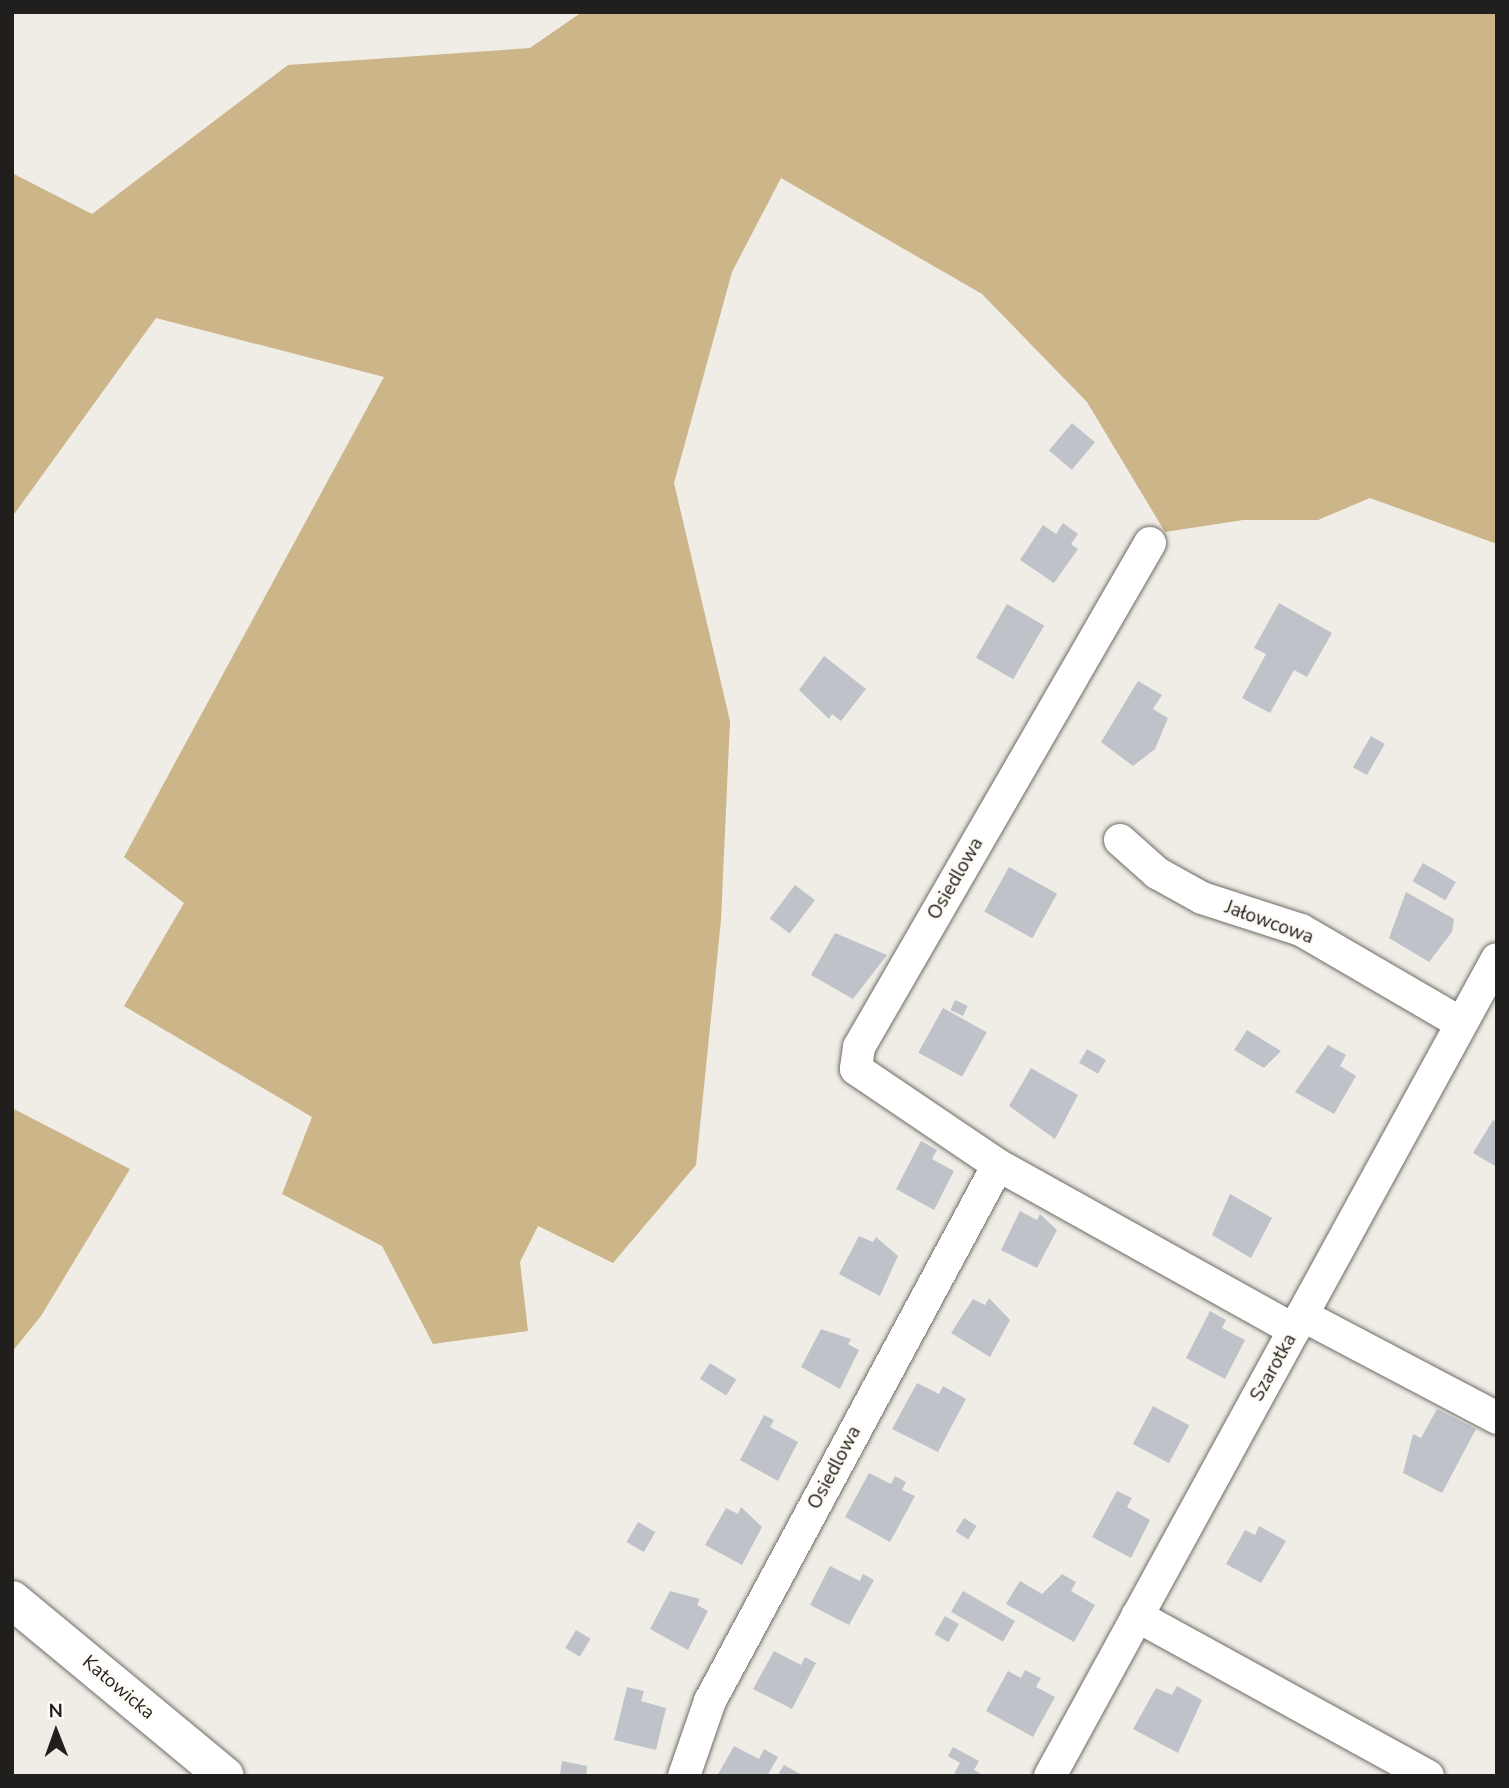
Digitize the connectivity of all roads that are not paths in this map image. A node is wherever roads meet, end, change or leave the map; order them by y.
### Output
1 (1150, 543) dead end
2 (1119, 840) dead end
3 (1497, 959) edge
4 (1459, 1022) junction
5 (998, 1165) junction
6 (1298, 1322) junction
7 (1497, 1418) edge
8 (12, 1600) edge
9 (1137, 1616) junction
10 (225, 1776) edge
11 (684, 1776) edge
12 (1050, 1776) edge
13 (1428, 1776) edge

1 - 5 street, Osiedlowa
2 - 4 street, Jałowcowa
3 - 4 street, Szarotka
4 - 6 street, Szarotka
5 - 6 street, Osiedlowa
5 - 11 street, Osiedlowa
6 - 7 street, Osiedlowa
6 - 9 street, Szarotka
8 - 10 main road, Katowicka
9 - 12 street, Szarotka
9 - 13 street

